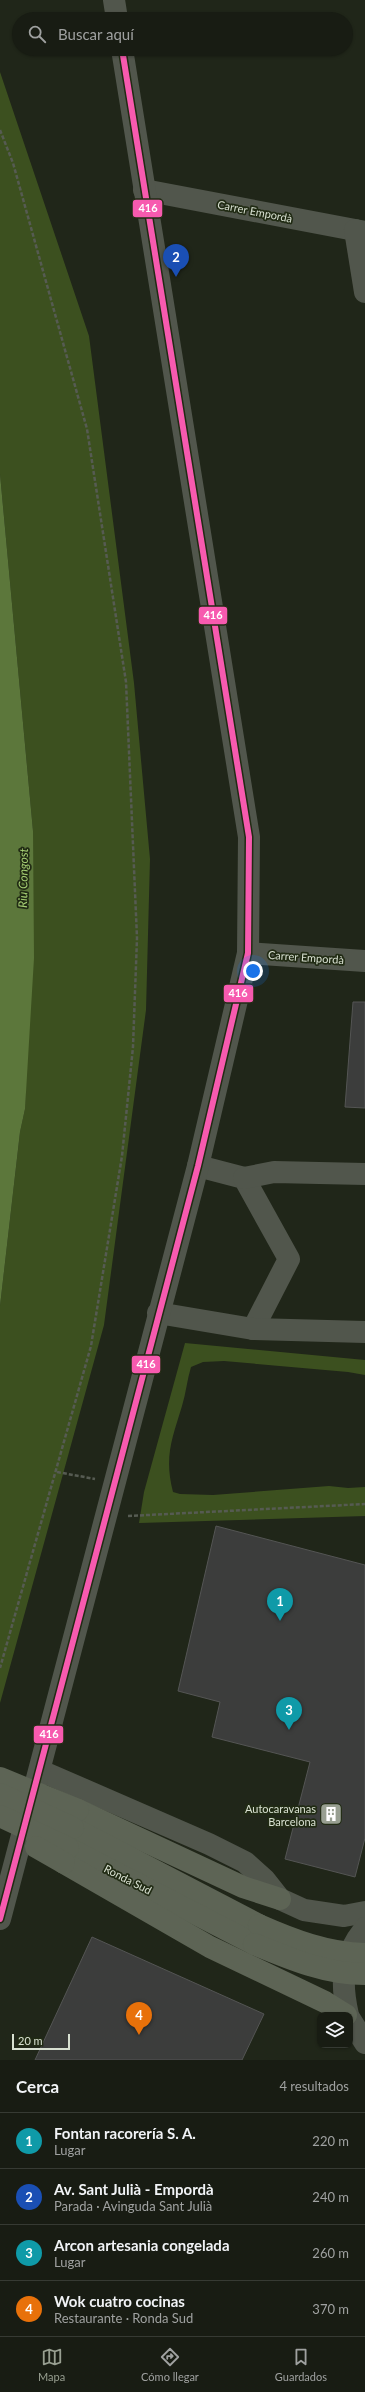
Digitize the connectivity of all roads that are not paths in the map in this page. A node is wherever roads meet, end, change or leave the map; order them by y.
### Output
1 (114, 0) edge
2 (116, 12) edge
3 (123, 56) edge
4 (144, 190) junction
5 (360, 231) edge
6 (365, 292) edge
7 (248, 953) junction
8 (365, 961) edge
9 (198, 1166) junction
10 (365, 1174) edge
11 (244, 1178) junction
12 (158, 1313) junction
13 (253, 1329) junction
14 (365, 1332) edge
15 (41, 1770) junction
16 (0, 1778) edge
17 (0, 1794) edge
18 (0, 1816) edge
19 (0, 1826) edge
20 (71, 1837) junction
21 (280, 1899) junction
22 (365, 1912) edge
23 (0, 1919) edge
24 (365, 1928) edge
25 (256, 1935) junction
26 (365, 1954) edge
27 (365, 1974) edge
28 (342, 2012) edge
29 (346, 2012) edge
30 (353, 2024) edge
31 (365, 2043) edge

1 - 2 street
3 - 4 street
4 - 5 street, Carrer Empordà
4 - 7 street
5 - 6 street
7 - 8 street, Carrer Empordà
7 - 9 street
9 - 11 street
9 - 12 street
10 - 11 street
11 - 13 street
12 - 13 street
12 - 15 street
13 - 14 street
15 - 21 street
15 - 23 street
16 - 20 highway, bridge
17 - 20 highway, Ronda Sud, bridge
18 - 20 highway, Ronda Sud, bridge
19 - 20 highway, bridge
20 - 21 highway
20 - 25 highway, Ronda Sud
20 - 28 highway
21 - 22 street
24 - 29 street
25 - 26 highway, bridge
25 - 27 highway, bridge
30 - 31 street

